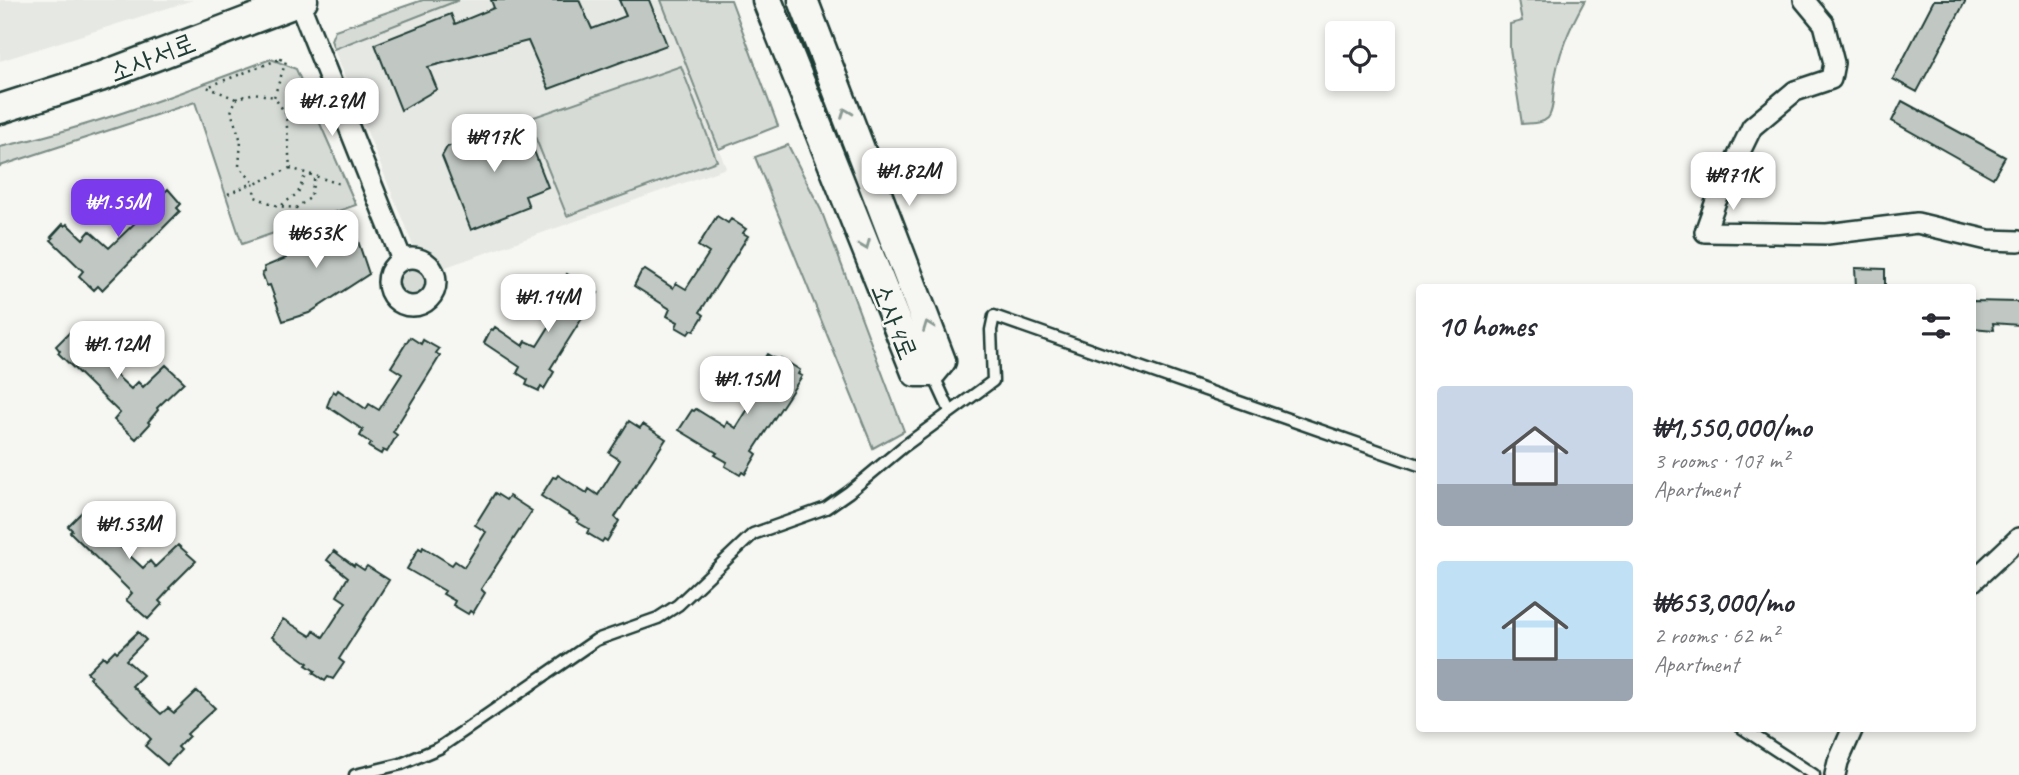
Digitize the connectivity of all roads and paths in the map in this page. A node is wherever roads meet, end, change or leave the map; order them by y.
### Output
1 (767, 0) edge
2 (803, 0) edge
3 (1804, 0) edge
4 (301, 1) edge
5 (274, 97) junction
6 (236, 99) junction
7 (0, 109) edge
8 (290, 167) junction
9 (306, 173) junction
10 (315, 176) junction
11 (253, 183) junction
12 (343, 185) dead end
13 (228, 194) dead end
14 (280, 206) junction
15 (2019, 241) edge
16 (402, 260) dead end
17 (932, 372) junction
18 (949, 409) dead end
19 (1416, 464) edge
20 (2019, 538) edge
21 (1976, 578) edge
22 (1748, 732) edge
23 (1851, 732) edge
24 (355, 775) edge
25 (1814, 775) edge
26 (1835, 775) edge

1 -> 17 main road, 소사4로
17 -> 2 main road, 소사4로
3 - 15 street
4 - 7 main road, 소사서로
4 - 16 street
5 - 6 path
5 - 6 path
5 - 8 path
6 - 11 path
8 - 9 path
8 - 11 path
9 - 10 path
9 - 14 path
10 - 12 path
10 - 14 path
11 - 13 path
11 - 14 path
17 - 18 lane
19 - 24 lane
20 - 21 street
22 - 25 lane
23 - 26 street

